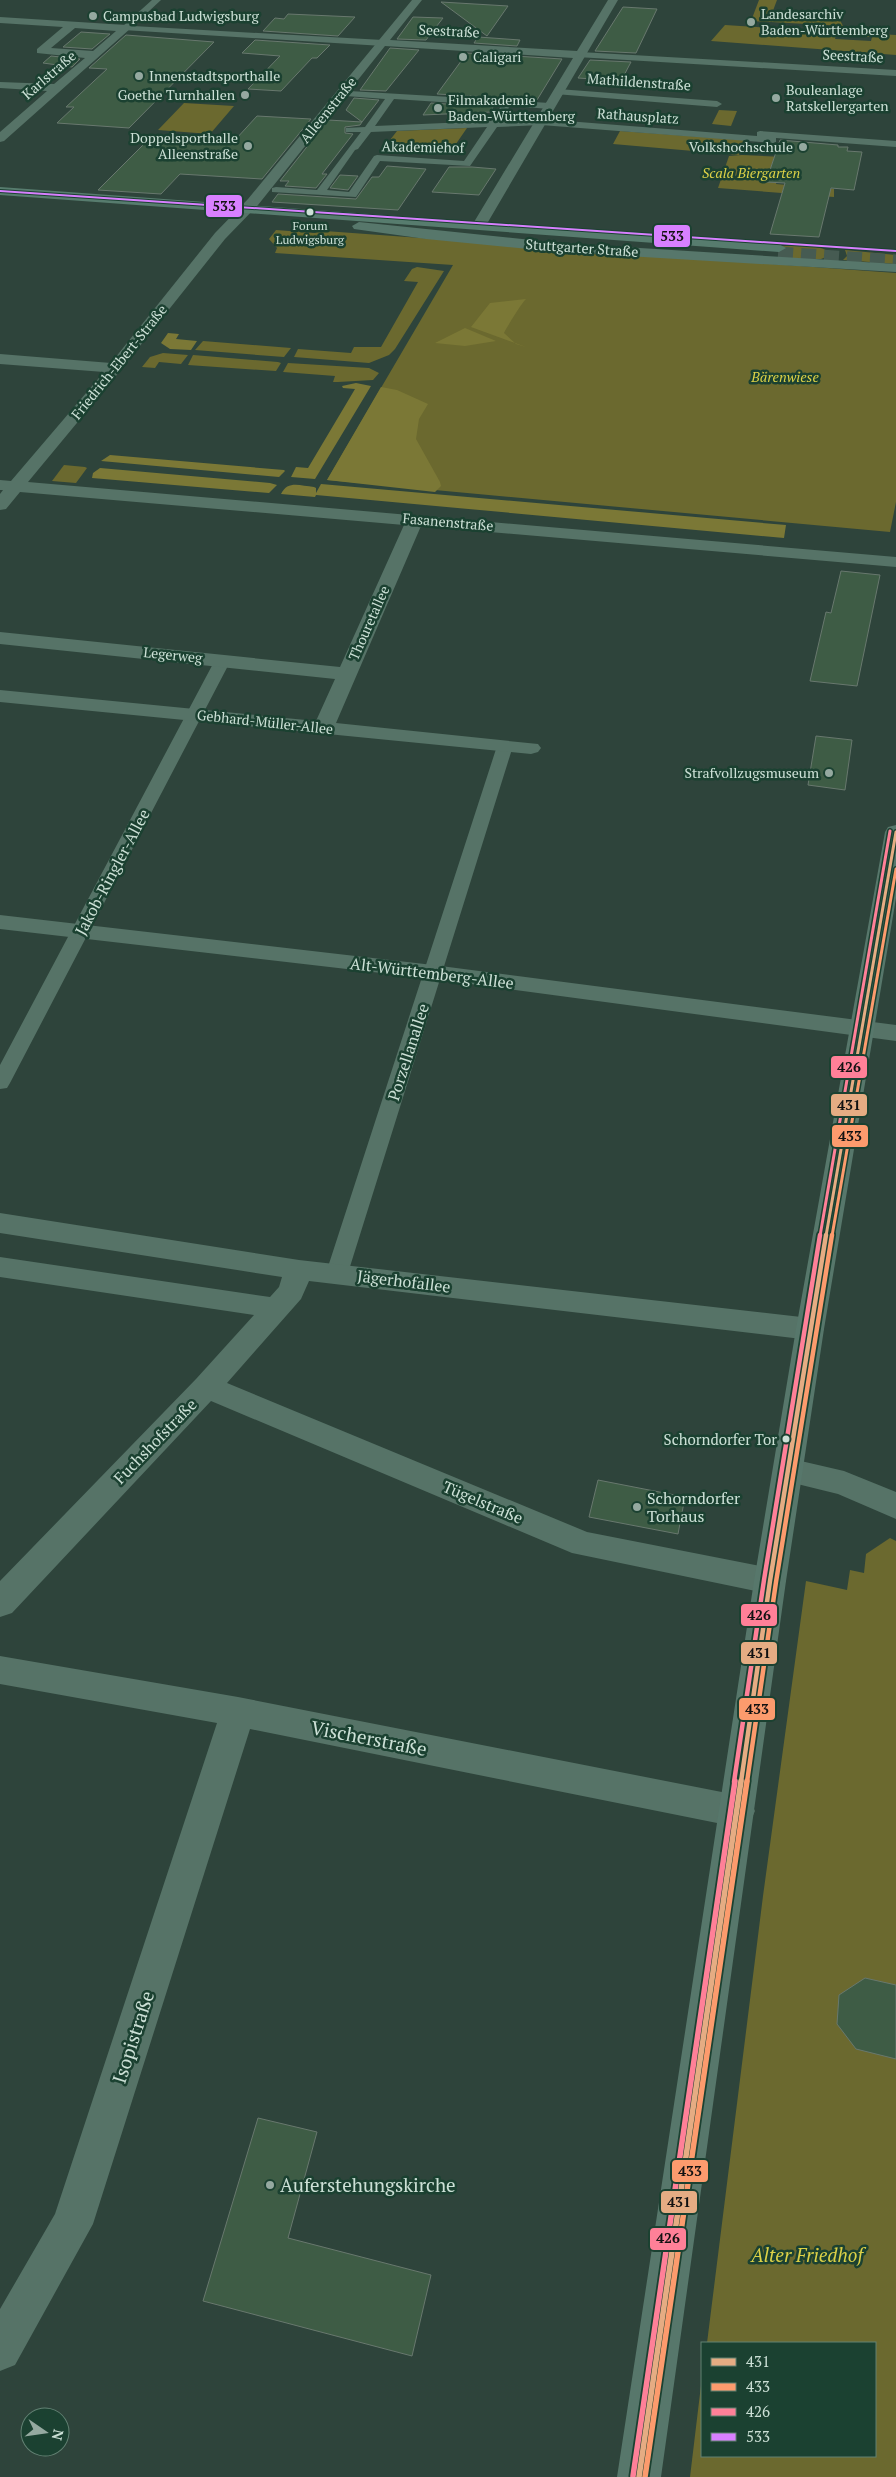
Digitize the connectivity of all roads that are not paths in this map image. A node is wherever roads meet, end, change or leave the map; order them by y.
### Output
1 (157, 0) edge
2 (417, 0) edge
3 (613, 0) edge
4 (0, 20) edge
5 (73, 24) junction
6 (126, 28) junction
7 (383, 43) junction
8 (96, 55) junction
9 (580, 55) junction
10 (896, 73) edge
11 (0, 85) edge
12 (57, 88) junction
13 (558, 92) junction
14 (349, 94) dead end
15 (392, 96) junction
16 (507, 104) junction
17 (717, 104) dead end
18 (550, 106) junction
19 (541, 122) junction
20 (494, 124) junction
21 (349, 130) dead end
22 (368, 130) junction
23 (0, 138) edge
24 (896, 144) edge
25 (276, 190) dead end
26 (0, 191) edge
27 (320, 193) junction
28 (0, 201) edge
29 (242, 214) junction
30 (363, 222) junction
31 (481, 222) junction
32 (828, 246) junction
33 (779, 251) tunnel mouth
34 (896, 251) edge
35 (811, 263) junction
36 (896, 268) edge
37 (0, 359) edge
38 (115, 368) junction
39 (8, 485) edge
40 (0, 505) edge
41 (415, 519) junction
42 (896, 562) edge
43 (0, 638) edge
44 (223, 660) junction
45 (347, 674) junction
46 (0, 696) edge
47 (194, 715) junction
48 (323, 728) junction
49 (505, 746) junction
50 (531, 748) dead end
51 (896, 832) edge
52 (0, 922) edge
53 (80, 932) junction
54 (433, 972) junction
55 (862, 1029) junction
56 (896, 1033) edge
57 (0, 1083) edge
58 (0, 1224) edge
59 (0, 1267) edge
60 (299, 1270) junction
61 (337, 1273) junction
62 (277, 1308) junction
63 (810, 1330) junction
64 (206, 1387) junction
65 (788, 1470) junction
66 (896, 1506) edge
67 (770, 1581) junction
68 (0, 1603) edge
69 (0, 1670) edge
70 (238, 1712) junction
71 (737, 1811) junction
72 (0, 2350) edge
73 (638, 2477) edge

1 - 6 street, Karlstraße
2 - 7 street, Alleenstraße
3 - 9 street, Mathildenstraße
4 - 5 street, Seestraße
5 - 6 street, Seestraße
5 - 8 street, Karlstraße
6 - 7 street, Seestraße
6 - 8 street, Karlstraße
7 - 9 street, Seestraße
7 - 29 street, Alleenstraße
8 - 12 street, Karlstraße
9 - 10 street, Seestraße
9 - 13 street, Mathildenstraße
11 - 12 street
12 - 23 street, Karlstraße
13 - 17 street, Mathildenstraße
13 - 18 street, Mathildenstraße
14 - 15 street
15 - 16 street
15 - 22 street, Akademiehof
16 - 18 street
16 - 20 street, Akademiehof
18 - 19 street, Mathildenstraße
19 - 20 street, Akademiehof
19 - 24 street, Rathausplatz
19 - 31 street, Mathildenstraße
20 - 22 street, Akademiehof
20 - 27 street, Akademiehof
21 - 22 street, Akademiehof
22 - 27 street, Akademiehof
25 - 27 street, Akademiehof
26 - 29 main road, Stuttgarter Straße
28 - 29 main road, Stuttgarter Straße
29 - 30 main road, Stuttgarter Straße
29 - 38 street, Friedrich-Ebert-Straße
30 - 31 main road, Stuttgarter Straße
30 - 33 main road, Stuttgarter Straße
30 - 35 main road, Stuttgarter Straße
31 - 32 main road, Stuttgarter Straße
32 - 34 main road, Stuttgarter Straße
32 - 35 main road
35 - 36 main road, Stuttgarter Straße
37 - 38 street
38 - 39 street, Friedrich-Ebert-Straße
39 - 40 street, Friedrich-Ebert-Straße
39 - 41 street, Fasanenstraße
41 - 42 street, Fasanenstraße
41 - 45 street, Thouretallee
43 - 44 street, Legerweg
44 - 45 street, Legerweg
44 - 47 street, Jakob-Ringler-Allee
45 - 48 street, Thouretallee
46 - 47 street, Gebhard-Müller-Allee
47 - 48 street, Gebhard-Müller-Allee
47 - 53 street, Jakob-Ringler-Allee
48 - 49 street, Gebhard-Müller-Allee
49 - 50 street, Gebhard-Müller-Allee
49 - 54 street, Porzellanallee
51 - 55 main road
52 - 53 street, Alt-Württemberg-Allee
53 - 54 street, Alt-Württemberg-Allee
53 - 57 street, Jakob-Ringler-Allee
54 - 55 street, Alt-Württemberg-Allee
54 - 61 street, Porzellanallee
55 - 56 street, Alt-Württemberg-Allee
55 - 63 main road
58 - 60 street, Jägerhofallee
59 - 62 street
60 - 61 street, Jägerhofallee
60 - 62 street, Fuchshofstraße
61 - 63 street, Jägerhofallee
62 - 64 street, Fuchshofstraße
63 - 65 main road
64 - 67 street, Tügelstraße
64 - 68 street, Fuchshofstraße
65 - 66 street
65 - 67 main road
67 - 71 main road
69 - 70 street, Vischerstraße
70 - 71 street, Vischerstraße
70 - 72 street, Isopistraße
71 - 73 main road

